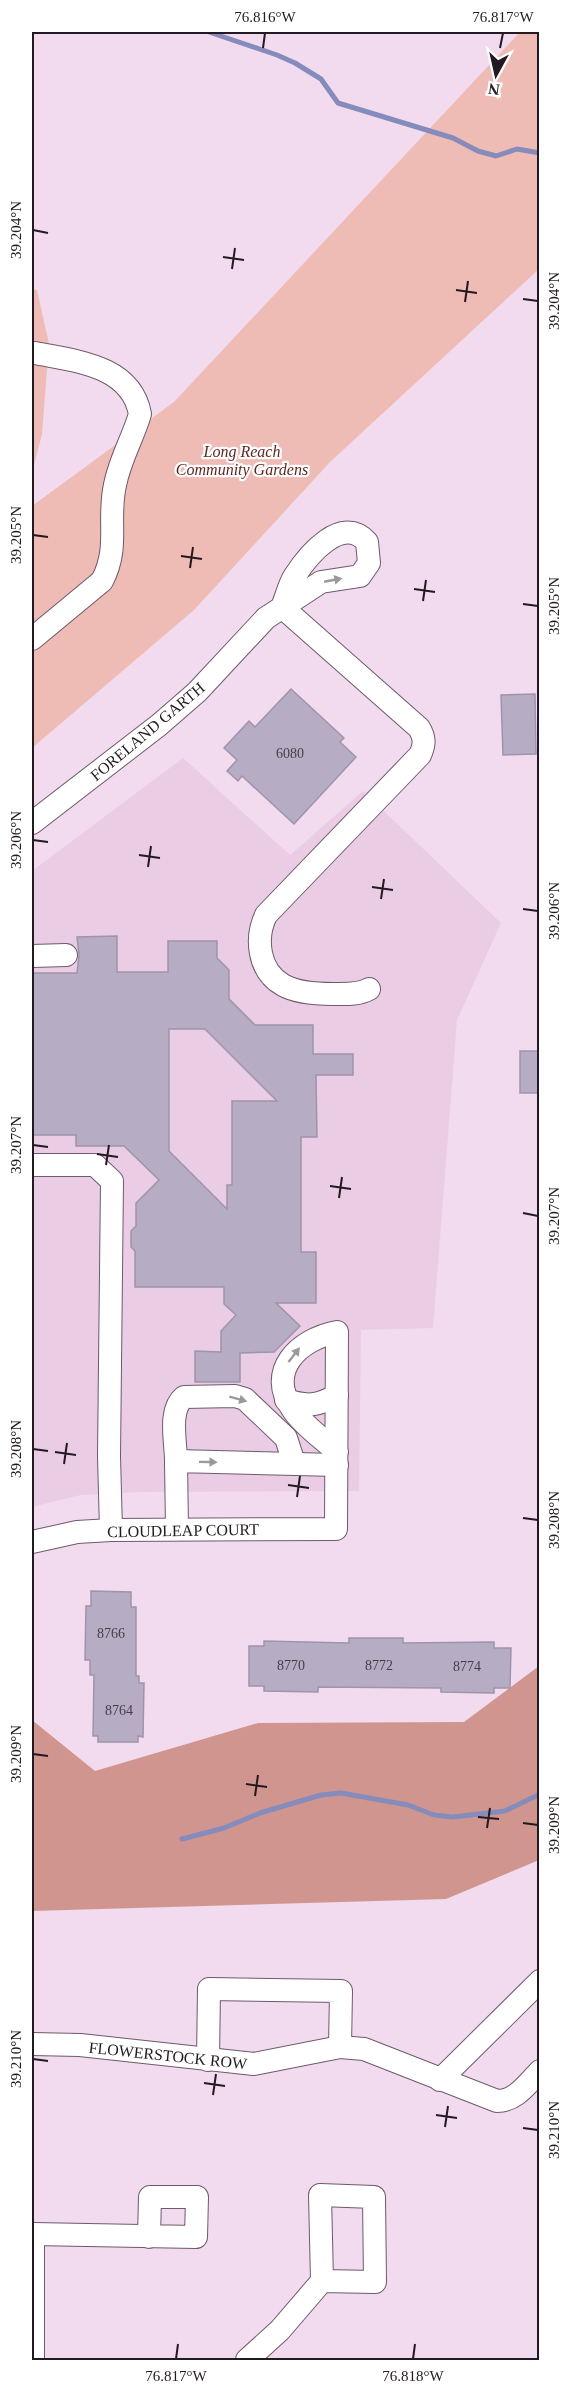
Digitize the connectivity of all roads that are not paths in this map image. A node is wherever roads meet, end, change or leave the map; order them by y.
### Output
1 (35, 353) dead end
2 (32, 639) edge
3 (32, 823) edge
4 (66, 955) dead end
5 (32, 956) edge
6 (369, 989) dead end
7 (32, 1165) edge
8 (337, 1395) junction
9 (286, 1400) junction
10 (337, 1458) junction
11 (176, 1461) junction
12 (294, 1463) junction
13 (177, 1529) junction
14 (111, 1530) junction
15 (32, 1542) edge
16 (540, 1980) edge
17 (32, 2044) edge
18 (340, 2047) junction
19 (208, 2060) junction
20 (540, 2071) edge
21 (440, 2080) junction
22 (149, 2236) dead end
23 (322, 2281) dead end
24 (33, 2361) edge
25 (247, 2361) edge

1 - 2 street
3 - 6 street, FORELAND GARTH
4 - 5 street
7 - 14 street
8 - 9 street
9 -> 8 street
8 - 10 street
9 - 10 street
10 - 12 street
10 - 13 street, CLOUDLEAP COURT
11 -> 12 street
11 -> 12 street
11 - 13 street
13 - 14 street, CLOUDLEAP COURT
14 - 15 street, CLOUDLEAP COURT
16 - 21 street
17 - 19 street, FLOWERSTOCK ROW
18 - 19 street, FLOWERSTOCK ROW
18 - 19 street
18 - 21 street, FLOWERSTOCK ROW
20 - 21 street, FLOWERSTOCK ROW
22 - 24 street
23 - 25 street

